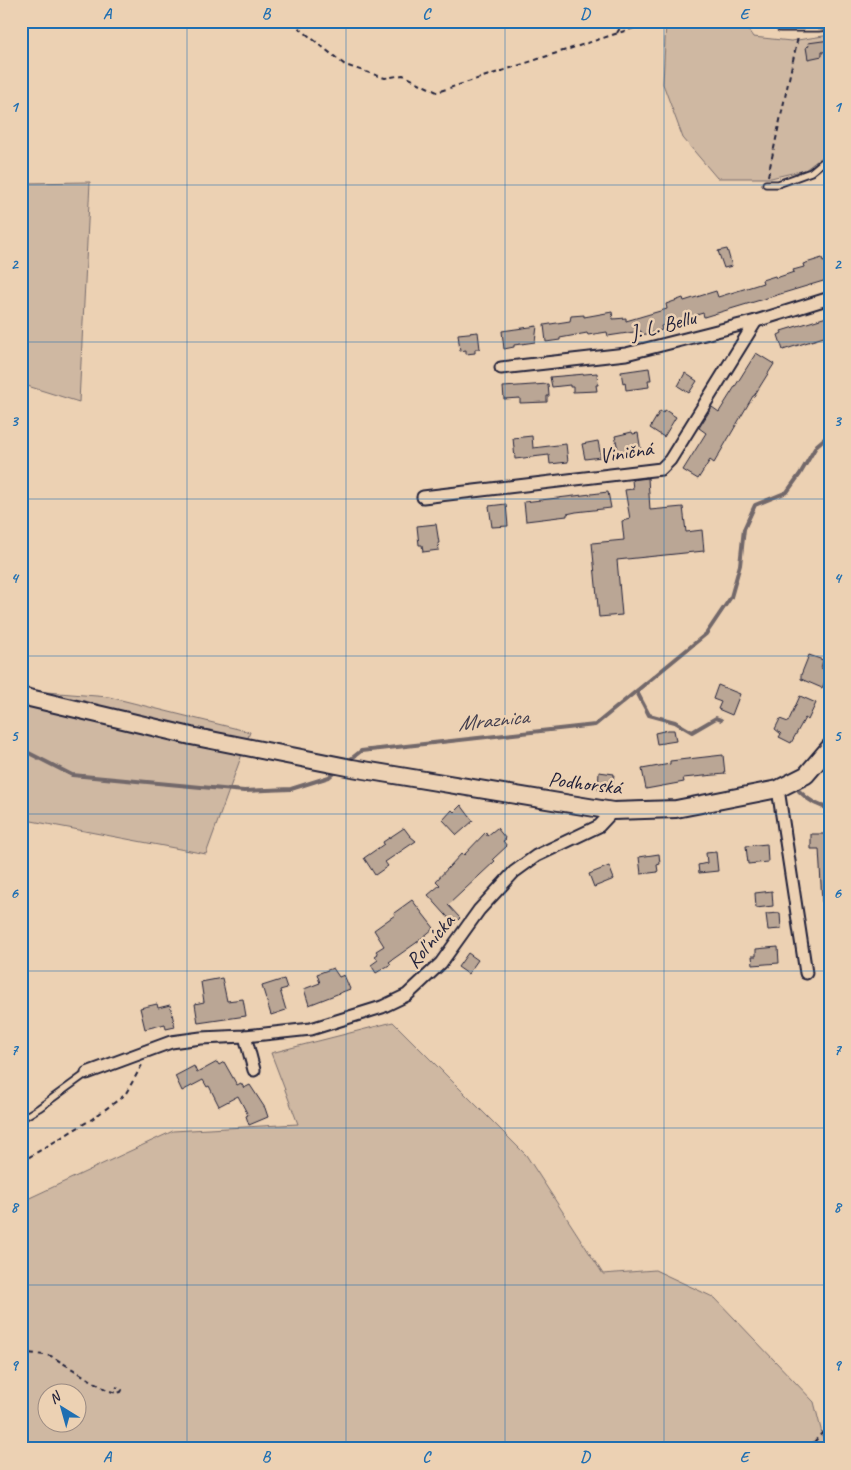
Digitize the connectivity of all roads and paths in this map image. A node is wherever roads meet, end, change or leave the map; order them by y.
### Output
1 (293, 21) edge
2 (624, 21) edge
3 (648, 21) edge
4 (830, 27) edge
5 (780, 28) dead end
6 (799, 28) junction
7 (617, 33) junction
8 (830, 156) edge
9 (766, 184) joint
10 (830, 298) edge
11 (756, 321) junction
12 (501, 368) dead end
13 (423, 498) dead end
14 (21, 696) edge
15 (830, 747) edge
16 (778, 789) junction
17 (613, 811) junction
18 (806, 973) dead end
19 (245, 1036) junction
20 (150, 1050) junction
21 (254, 1070) dead end
22 (87, 1073) joint
23 (21, 1119) edge
24 (21, 1162) edge
25 (21, 1352) edge
26 (116, 1387) dead end
27 (830, 1424) edge
28 (808, 1449) edge

1 - 7 path
2 - 7 path
3 - 7 path
4 - 6 lane
5 - 6 lane
6 - 9 path
8 - 9 lane
10 - 11 street, J. L. Bellu
11 - 12 street, J. L. Bellu
11 - 13 street, Viničná
14 - 17 street, Podhorská
15 - 16 street, Podhorská
16 - 17 street, Podhorská
16 - 18 street
17 - 19 street, Roľnícka
19 - 20 street, Roľnícka
19 - 21 street
20 - 22 street, Roľnícka
20 - 24 path
22 - 23 lane
25 - 26 path
27 - 28 path

